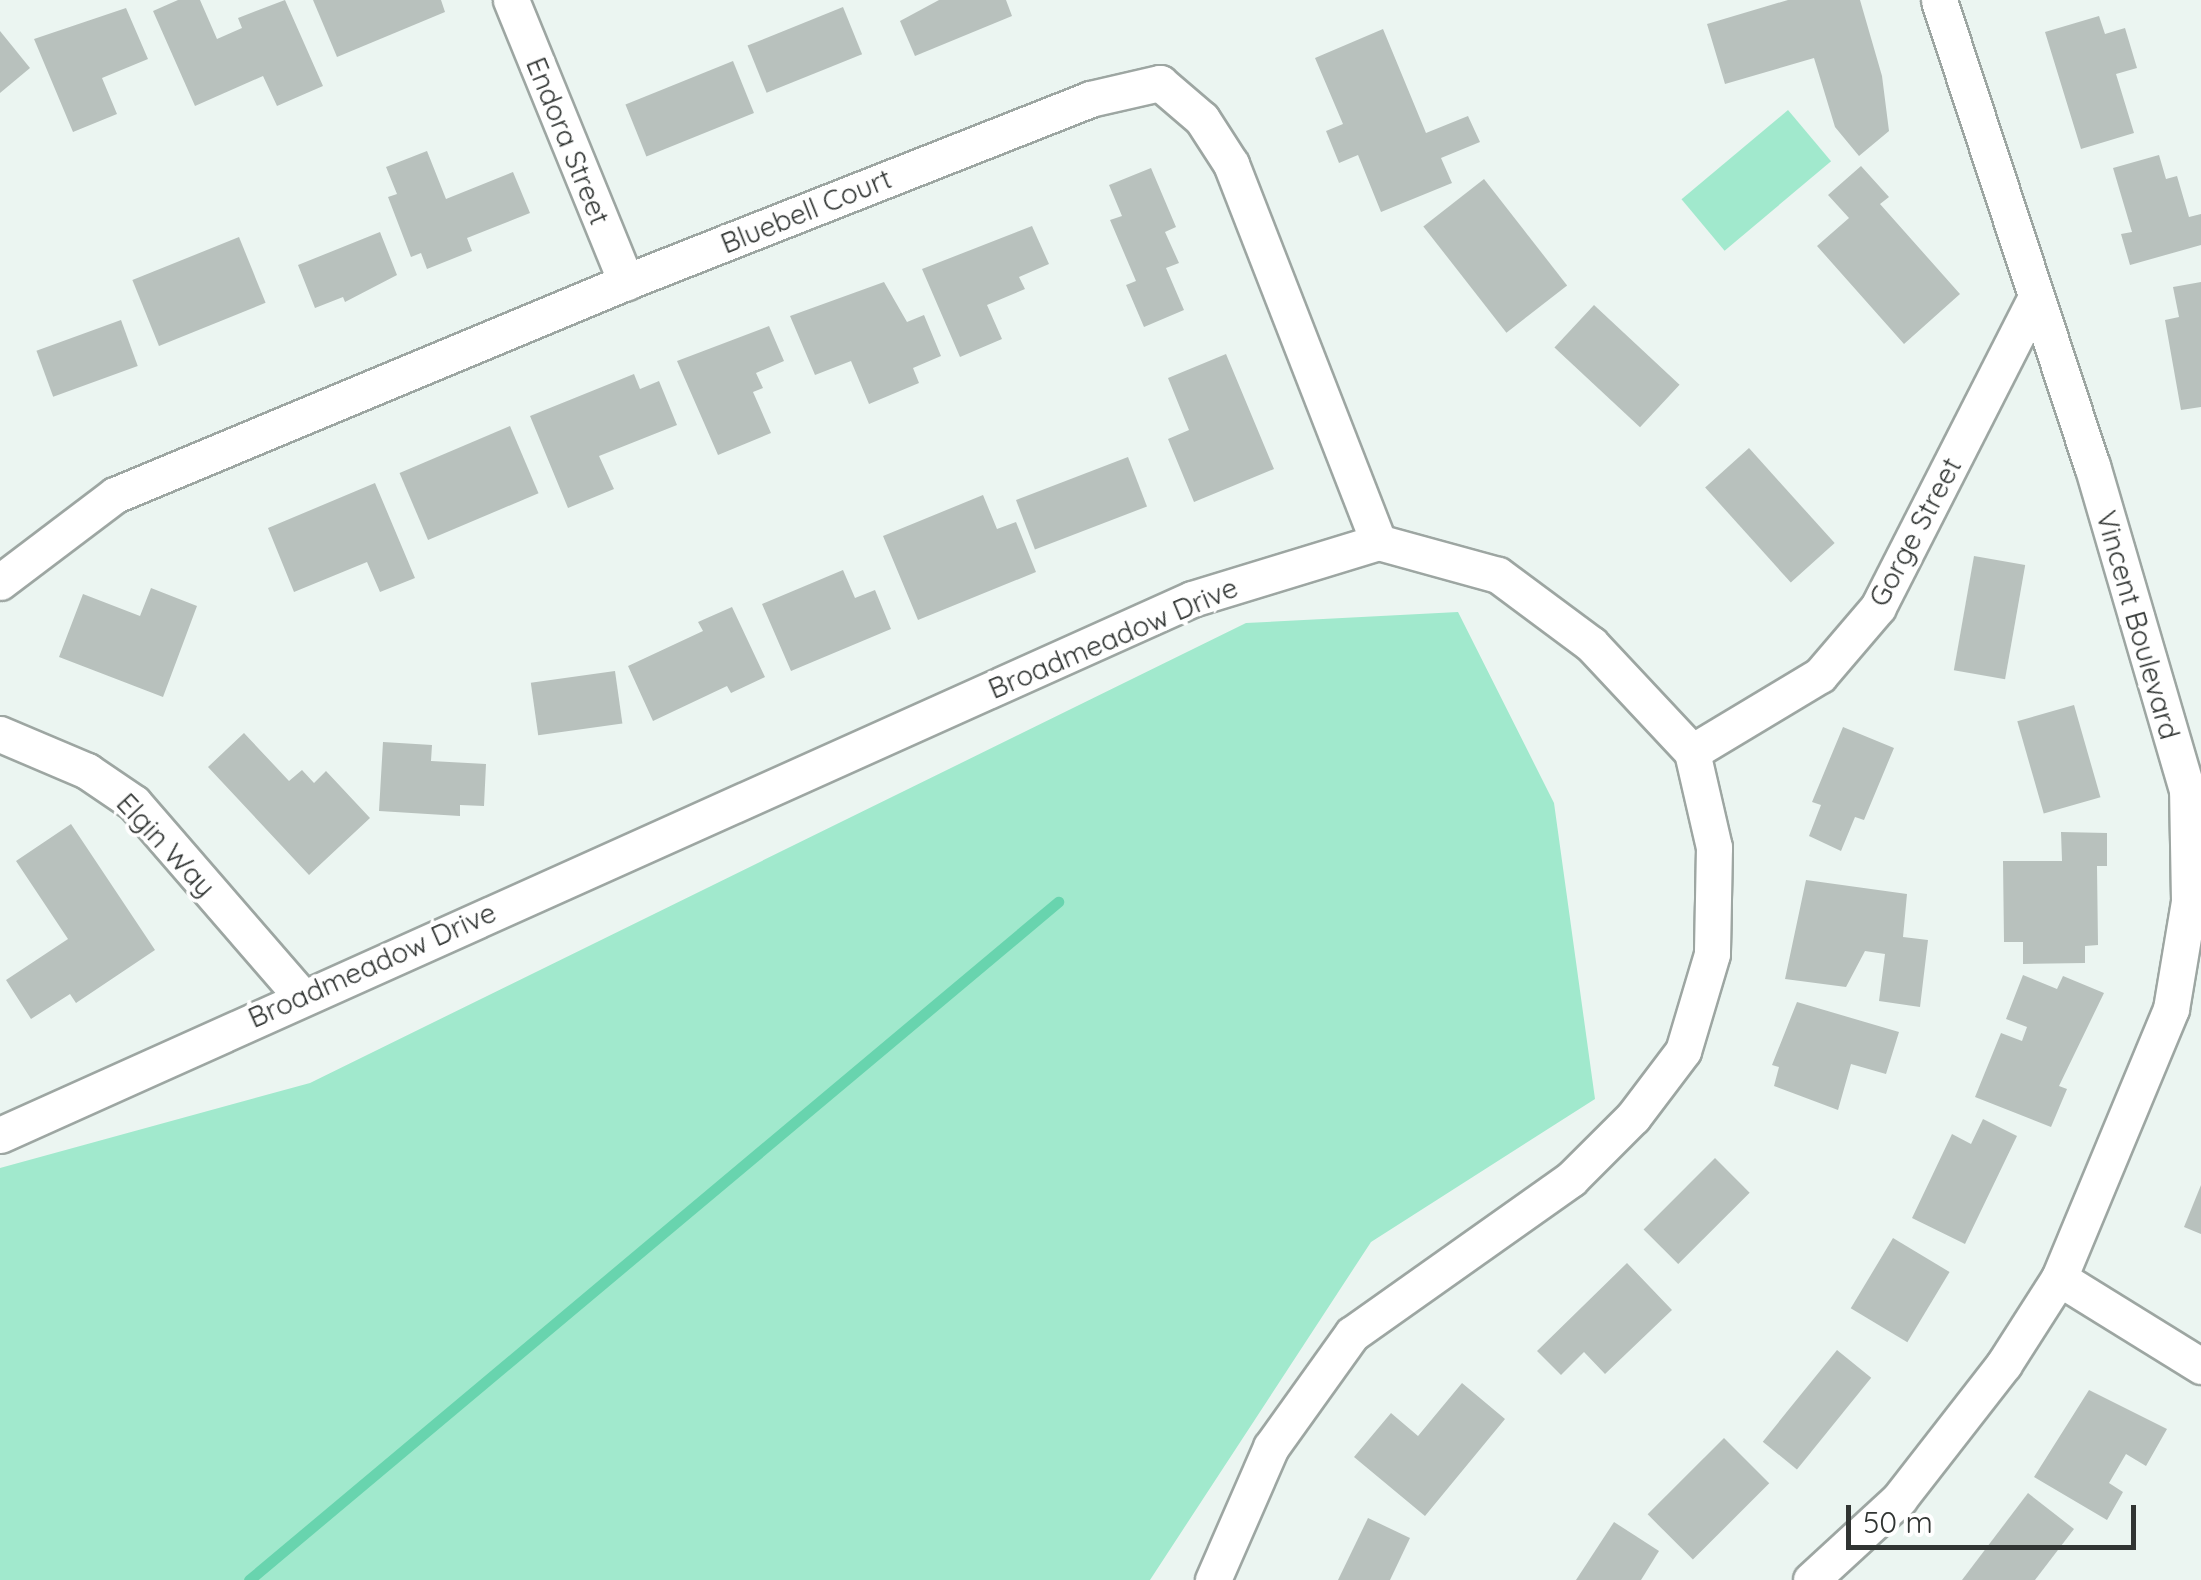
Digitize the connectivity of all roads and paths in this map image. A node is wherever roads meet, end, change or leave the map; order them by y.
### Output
1 (511, 0) edge
2 (1938, 0) edge
3 (626, 282) junction
4 (2035, 299) junction
5 (1378, 542) junction
6 (0, 582) edge
7 (0, 734) edge
8 (1692, 752) junction
9 (302, 996) junction
10 (0, 1135) edge
11 (2059, 1278) junction
12 (2201, 1366) edge
13 (1213, 1580) edge
14 (1812, 1580) edge

1 - 3 street, Endora Street
2 - 4 street, Vincent Boulevard
3 - 5 street, Bluebell Court
3 - 6 street, Bluebell Court
4 - 8 street, Gorge Street
4 - 11 street, Vincent Boulevard
5 - 8 street
5 - 9 street, Broadmeadow Drive
7 - 9 street, Elgin Way
8 - 13 street
9 - 10 street, Broadmeadow Drive
11 - 12 street
11 - 14 street, Vincent Boulevard

